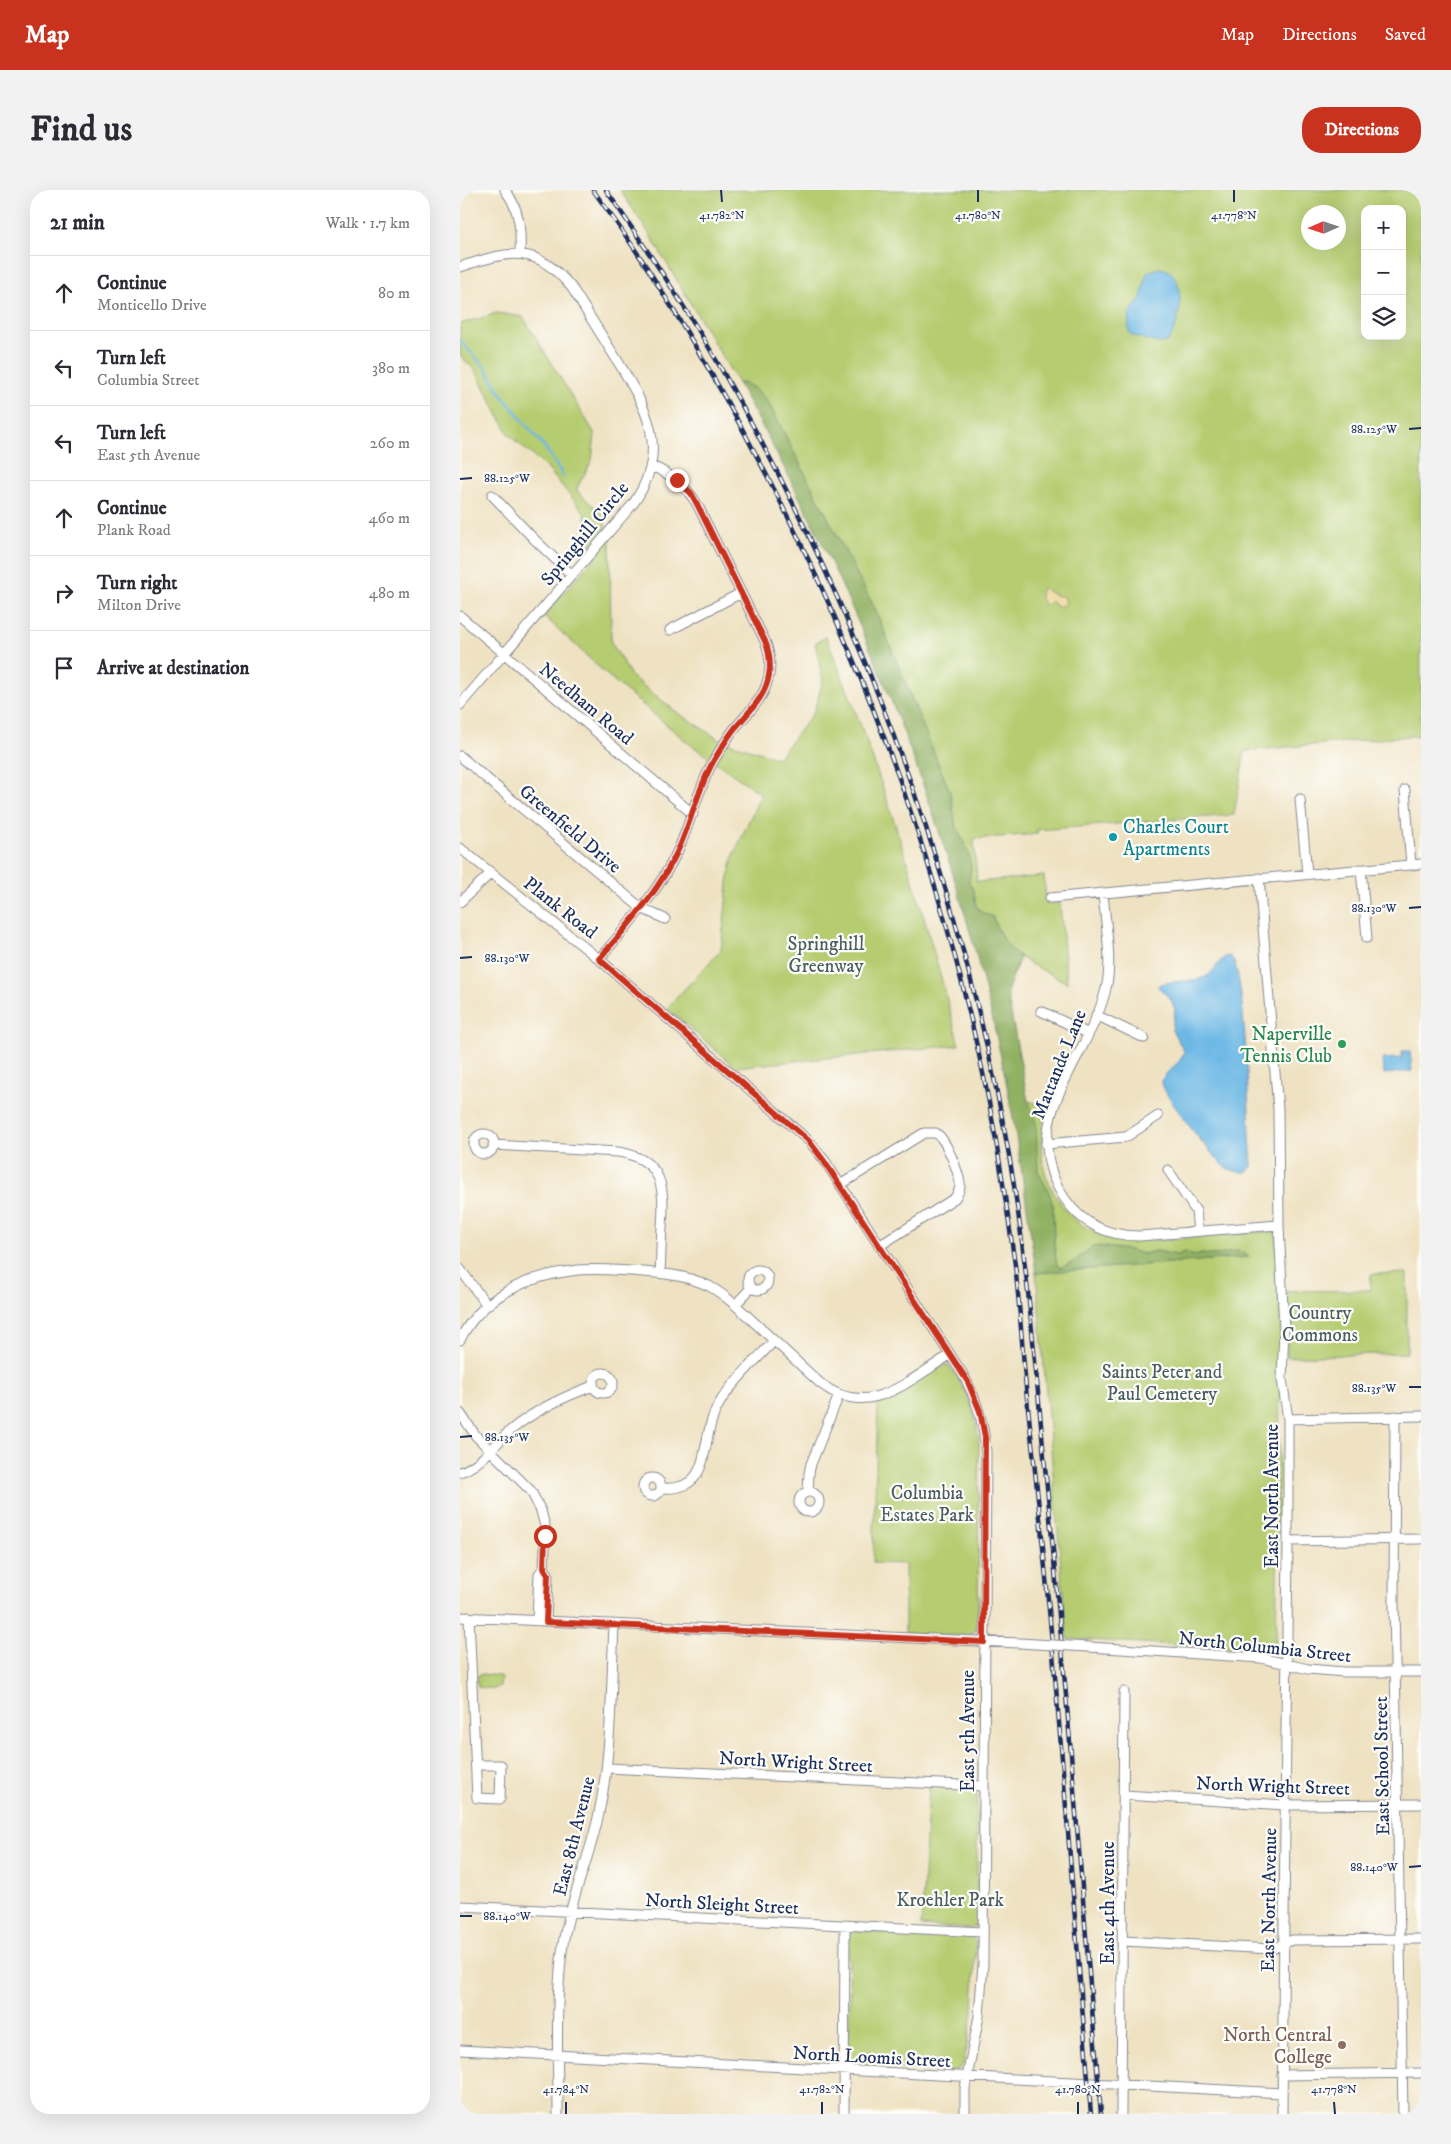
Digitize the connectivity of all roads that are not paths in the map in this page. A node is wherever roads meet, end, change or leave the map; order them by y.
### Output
1 (505, 190) edge
2 (520, 254) junction
3 (460, 267) edge
4 (651, 466) junction
5 (492, 495) dead end
6 (572, 575) junction
7 (741, 593) junction
8 (460, 616) edge
9 (670, 630) dead end
10 (504, 654) junction
11 (460, 705) edge
12 (460, 756) edge
13 (1405, 790) dead end
14 (1300, 799) dead end
15 (693, 814) junction
16 (460, 848) edge
17 (1421, 864) edge
18 (1411, 865) junction
19 (1362, 869) junction
20 (491, 873) junction
21 (1307, 874) junction
22 (1259, 878) junction
23 (1103, 893) junction
24 (1050, 898) dead end
25 (460, 902) edge
26 (641, 908) junction
27 (665, 920) dead end
28 (1367, 938) dead end
29 (599, 959) junction
30 (1041, 1011) dead end
31 (1096, 1015) junction
32 (1087, 1033) junction
33 (1144, 1038) dead end
34 (1158, 1116) dead end
35 (1046, 1144) junction
36 (493, 1145) dead end
37 (1168, 1170) dead end
38 (840, 1185) junction
39 (1278, 1225) junction
40 (1198, 1232) junction
41 (879, 1246) junction
42 (460, 1269) edge
43 (660, 1273) junction
44 (751, 1288) dead end
45 (487, 1305) junction
46 (735, 1305) junction
47 (460, 1340) edge
48 (774, 1341) junction
49 (950, 1355) junction
50 (593, 1386) dead end
51 (839, 1395) junction
52 (460, 1413) edge
53 (1395, 1416) junction
54 (1421, 1416) edge
55 (1288, 1419) junction
56 (490, 1451) junction
57 (460, 1472) edge
58 (661, 1488) dead end
59 (808, 1492) dead end
60 (1421, 1539) edge
61 (1394, 1540) junction
62 (1288, 1541) junction
63 (464, 1617) edge
64 (541, 1621) junction
65 (614, 1625) junction
66 (984, 1642) junction
67 (1287, 1662) junction
68 (1395, 1672) junction
69 (1421, 1672) edge
70 (1124, 1692) dead end
71 (476, 1765) junction
72 (607, 1768) junction
73 (983, 1786) junction
74 (1124, 1795) junction
75 (1398, 1804) junction
76 (1421, 1804) edge
77 (1285, 1805) junction
78 (460, 1906) edge
79 (570, 1912) junction
80 (845, 1926) junction
81 (983, 1932) junction
82 (1400, 1939) junction
83 (1421, 1939) edge
84 (1123, 1941) junction
85 (1284, 1944) junction
86 (460, 2050) edge
87 (558, 2055) junction
88 (844, 2070) junction
89 (1421, 2073) edge
90 (1402, 2074) junction
91 (1282, 2075) junction
92 (967, 2077) junction
93 (1121, 2086) junction
94 (1282, 2093) junction
95 (558, 2114) edge
96 (844, 2114) edge
97 (965, 2114) edge
98 (1121, 2114) edge
99 (1282, 2114) edge
100 (1403, 2114) edge

1 - 2 street
2 - 3 street, Springhill Circle
2 - 4 street, Springhill Circle
4 - 6 street, Springhill Circle
4 - 7 street
5 - 6 street
6 - 10 street, Springhill Circle
7 - 9 street
7 - 15 street
8 - 10 street, Needham Road
10 - 11 street, Springhill Circle
10 - 15 street, Needham Road
12 - 26 street, Greenfield Drive
13 - 18 street
14 - 21 street
15 - 26 street
16 - 20 street, Plank Road
17 - 18 street
18 - 19 street
19 - 21 street
19 - 28 street
20 - 25 street
20 - 29 street, Plank Road
21 - 22 street
22 - 23 street
22 - 39 street, East North Avenue
23 - 24 street
23 - 31 street, Mattande Lane
26 - 27 street, Greenfield Drive
26 - 29 street
29 - 38 street, Plank Road
30 - 32 street
31 - 32 street, Mattande Lane
31 - 33 street
32 - 35 street, Mattande Lane
34 - 35 street
35 - 40 street, Mattande Lane
36 - 43 street
37 - 40 street
38 - 41 street, Plank Road
38 - 41 street
39 - 40 street, Mattande Lane
39 - 55 street, East North Avenue
41 - 49 street, Plank Road
42 - 45 street
43 - 45 street
43 - 46 street
44 - 46 street
45 - 47 street
46 - 48 street
48 - 51 street
48 - 58 street
49 - 51 street
49 - 66 street, East 5th Avenue
50 - 56 street
51 - 59 street
52 - 56 street
53 - 54 street
53 - 55 street
53 - 61 street, East School Street
55 - 62 street, East North Avenue
56 - 57 street
56 - 64 street
60 - 61 street
61 - 62 street
61 - 68 street, East School Street
62 - 67 street, East North Avenue
63 - 64 street, North Columbia Street
63 - 71 street
64 - 65 street, North Columbia Street
65 - 66 street, North Columbia Street
65 - 72 street, East 8th Avenue
66 - 67 street, North Columbia Street, bridge
66 - 73 street, East 5th Avenue
67 - 68 street, North Columbia Street
67 - 77 street, East North Avenue
68 - 69 street, North Columbia Street
68 - 75 street, East School Street
70 - 74 street, East 4th Avenue
71 - 71 street
72 - 73 street, North Wright Street
72 - 79 street, East 8th Avenue
73 - 81 street, East 5th Avenue
74 - 77 street, North Wright Street
74 - 84 street, East 4th Avenue
75 - 76 street, North Wright Street
75 - 77 street, North Wright Street
75 - 82 street, East School Street
77 - 85 street, East North Avenue
78 - 79 street, North Sleight Street
79 - 80 street, North Sleight Street
79 - 87 street, East 8th Avenue
80 - 81 street, North Sleight Street
80 - 88 street
81 - 92 street, East 5th Avenue
82 - 83 street
82 - 85 street
82 - 90 street, East School Street
84 - 85 street
84 - 93 street, East 4th Avenue
85 - 91 street, East North Avenue
86 - 87 street, North Loomis Street
87 - 88 street, North Loomis Street
87 - 95 street, East 8th Avenue
88 - 92 street, North Loomis Street
88 - 96 street
89 - 90 street
90 - 91 street
90 - 100 street, East School Street
91 - 94 street, East North Avenue
92 - 93 street, North Loomis Street
92 - 97 street, East 5th Avenue
93 - 94 street, North Loomis Street
93 - 98 street, East 4th Avenue
94 - 99 street, East North Avenue

